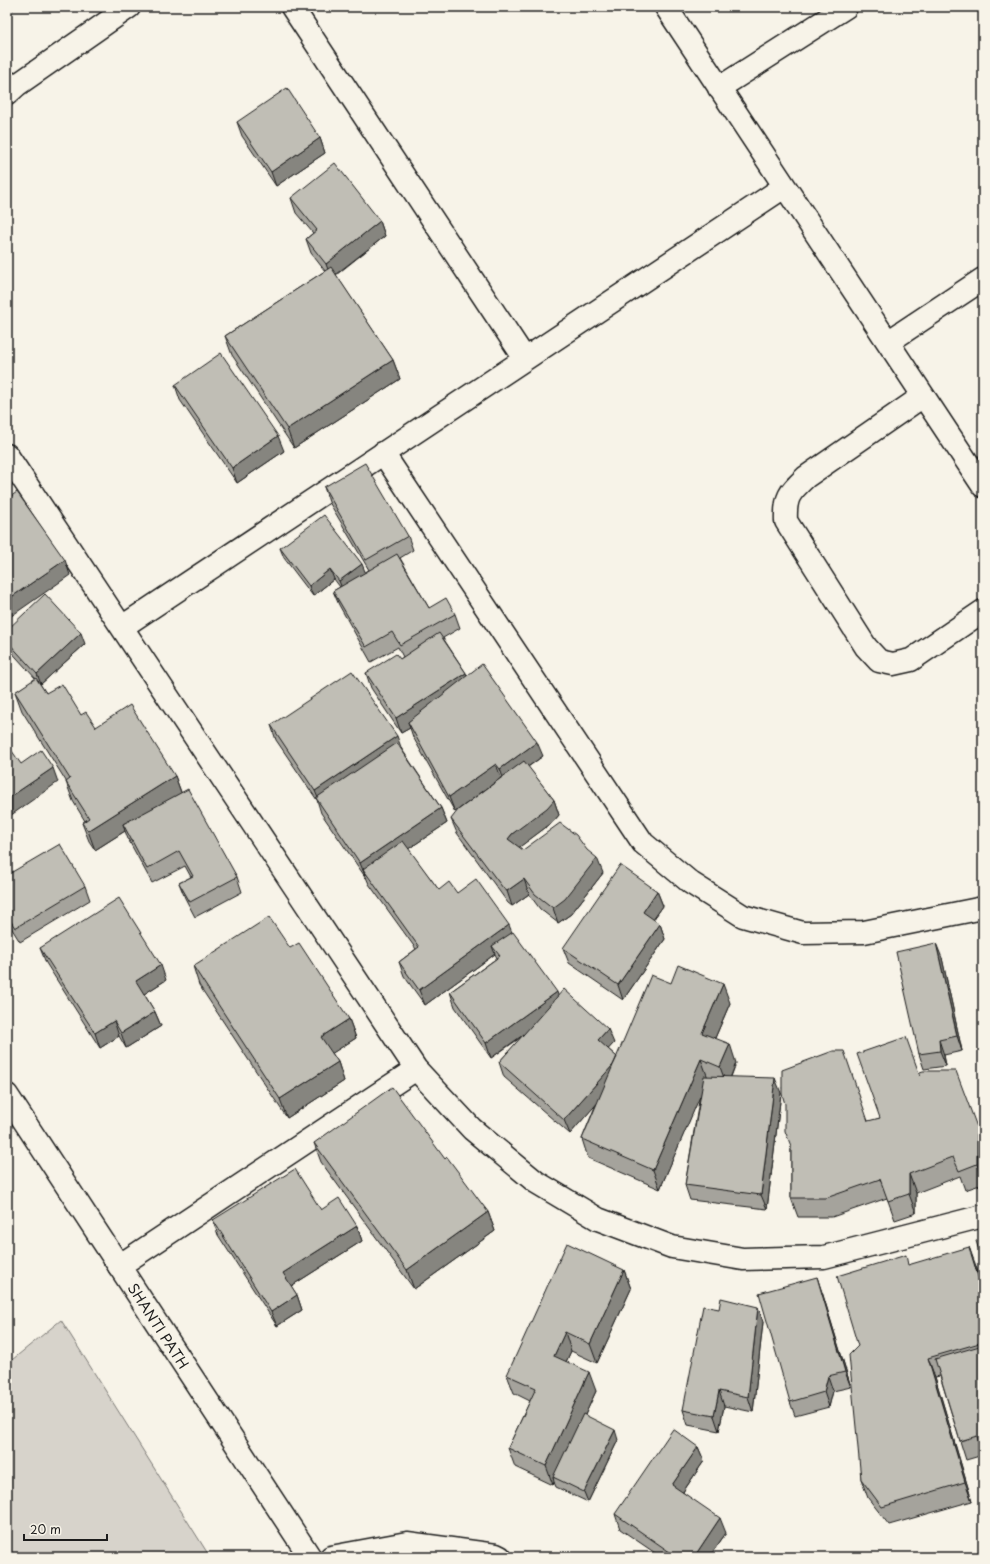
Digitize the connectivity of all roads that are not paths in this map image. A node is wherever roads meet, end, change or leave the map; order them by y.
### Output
1 (129, 7) edge
2 (292, 7) edge
3 (666, 7) edge
4 (846, 7) edge
5 (719, 88) junction
6 (7, 94) edge
7 (784, 187) junction
8 (983, 279) edge
9 (888, 342) junction
10 (525, 359) junction
11 (923, 396) junction
12 (383, 453) junction
13 (7, 455) edge
14 (14, 481) edge
15 (983, 486) edge
16 (983, 611) edge
17 (122, 627) junction
18 (983, 908) edge
19 (416, 1069) junction
20 (7, 1095) edge
21 (983, 1216) edge
22 (119, 1266) junction
23 (310, 1557) edge
24 (331, 1557) edge
25 (500, 1557) edge

1 - 6 street
2 - 10 street
3 - 5 street
4 - 5 street
5 - 7 street
7 - 9 street
7 - 10 street
8 - 9 street
9 - 11 street
10 - 12 street
11 - 15 street
11 - 16 street
12 - 17 street
12 - 18 street
13 - 14 street
14 - 17 street
17 - 19 street
19 - 21 street
19 - 22 street
20 - 22 street, SHANTI PATH
22 - 23 street, SHANTI PATH
24 - 25 street

